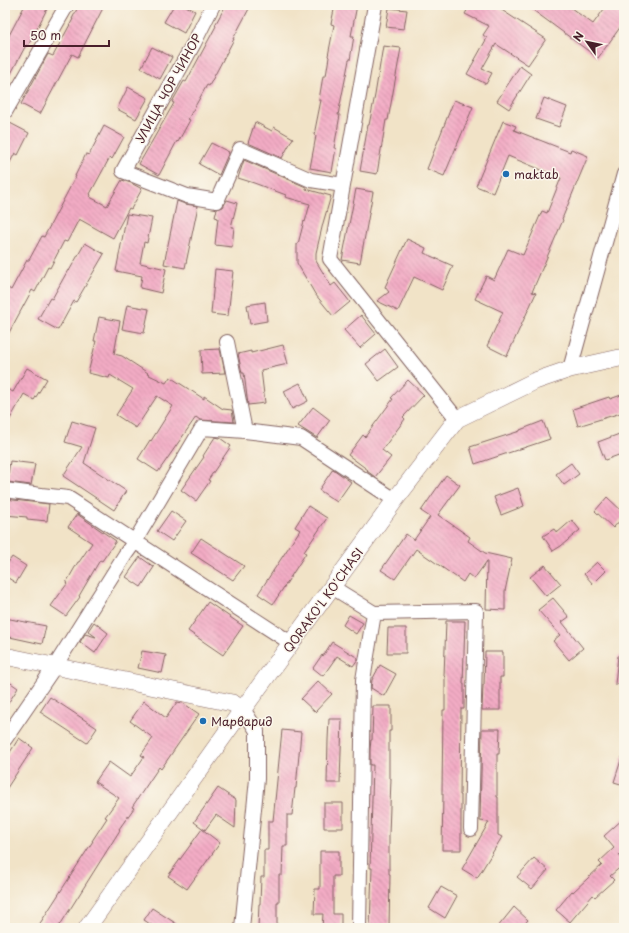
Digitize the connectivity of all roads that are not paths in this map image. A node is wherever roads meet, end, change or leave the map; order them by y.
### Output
1 (67, 5) edge
2 (213, 5) edge
3 (375, 5) edge
4 (5, 112) edge
5 (624, 174) edge
6 (343, 185) junction
7 (227, 342) dead end
8 (624, 357) edge
9 (570, 369) junction
10 (457, 419) junction
11 (245, 431) junction
12 (5, 490) edge
13 (395, 500) junction
14 (135, 541) junction
15 (332, 587) junction
16 (374, 613) junction
17 (291, 643) junction
18 (5, 656) edge
19 (55, 666) junction
20 (243, 709) junction
21 (5, 738) edge
22 (471, 829) dead end
23 (87, 928) edge
24 (242, 928) edge
25 (359, 928) edge

1 - 4 street
2 - 6 street, УЛИЦА ЧОР ЧИНОР
3 - 6 street
5 - 9 street
6 - 10 street
7 - 11 street
8 - 9 street, QORAKO'L KO'CHASI
9 - 10 street, QORAKO'L KO'CHASI
10 - 13 street, QORAKO'L KO'CHASI
11 - 13 street
11 - 14 street
12 - 14 street
13 - 15 street, QORAKO'L KO'CHASI
14 - 17 street
14 - 19 street
15 - 16 street
15 - 17 street, QORAKO'L KO'CHASI
16 - 22 street
16 - 25 street
17 - 20 street, QORAKO'L KO'CHASI
18 - 19 street
19 - 20 street
19 - 21 street
20 - 23 street, QORAKO'L KO'CHASI
20 - 24 street

